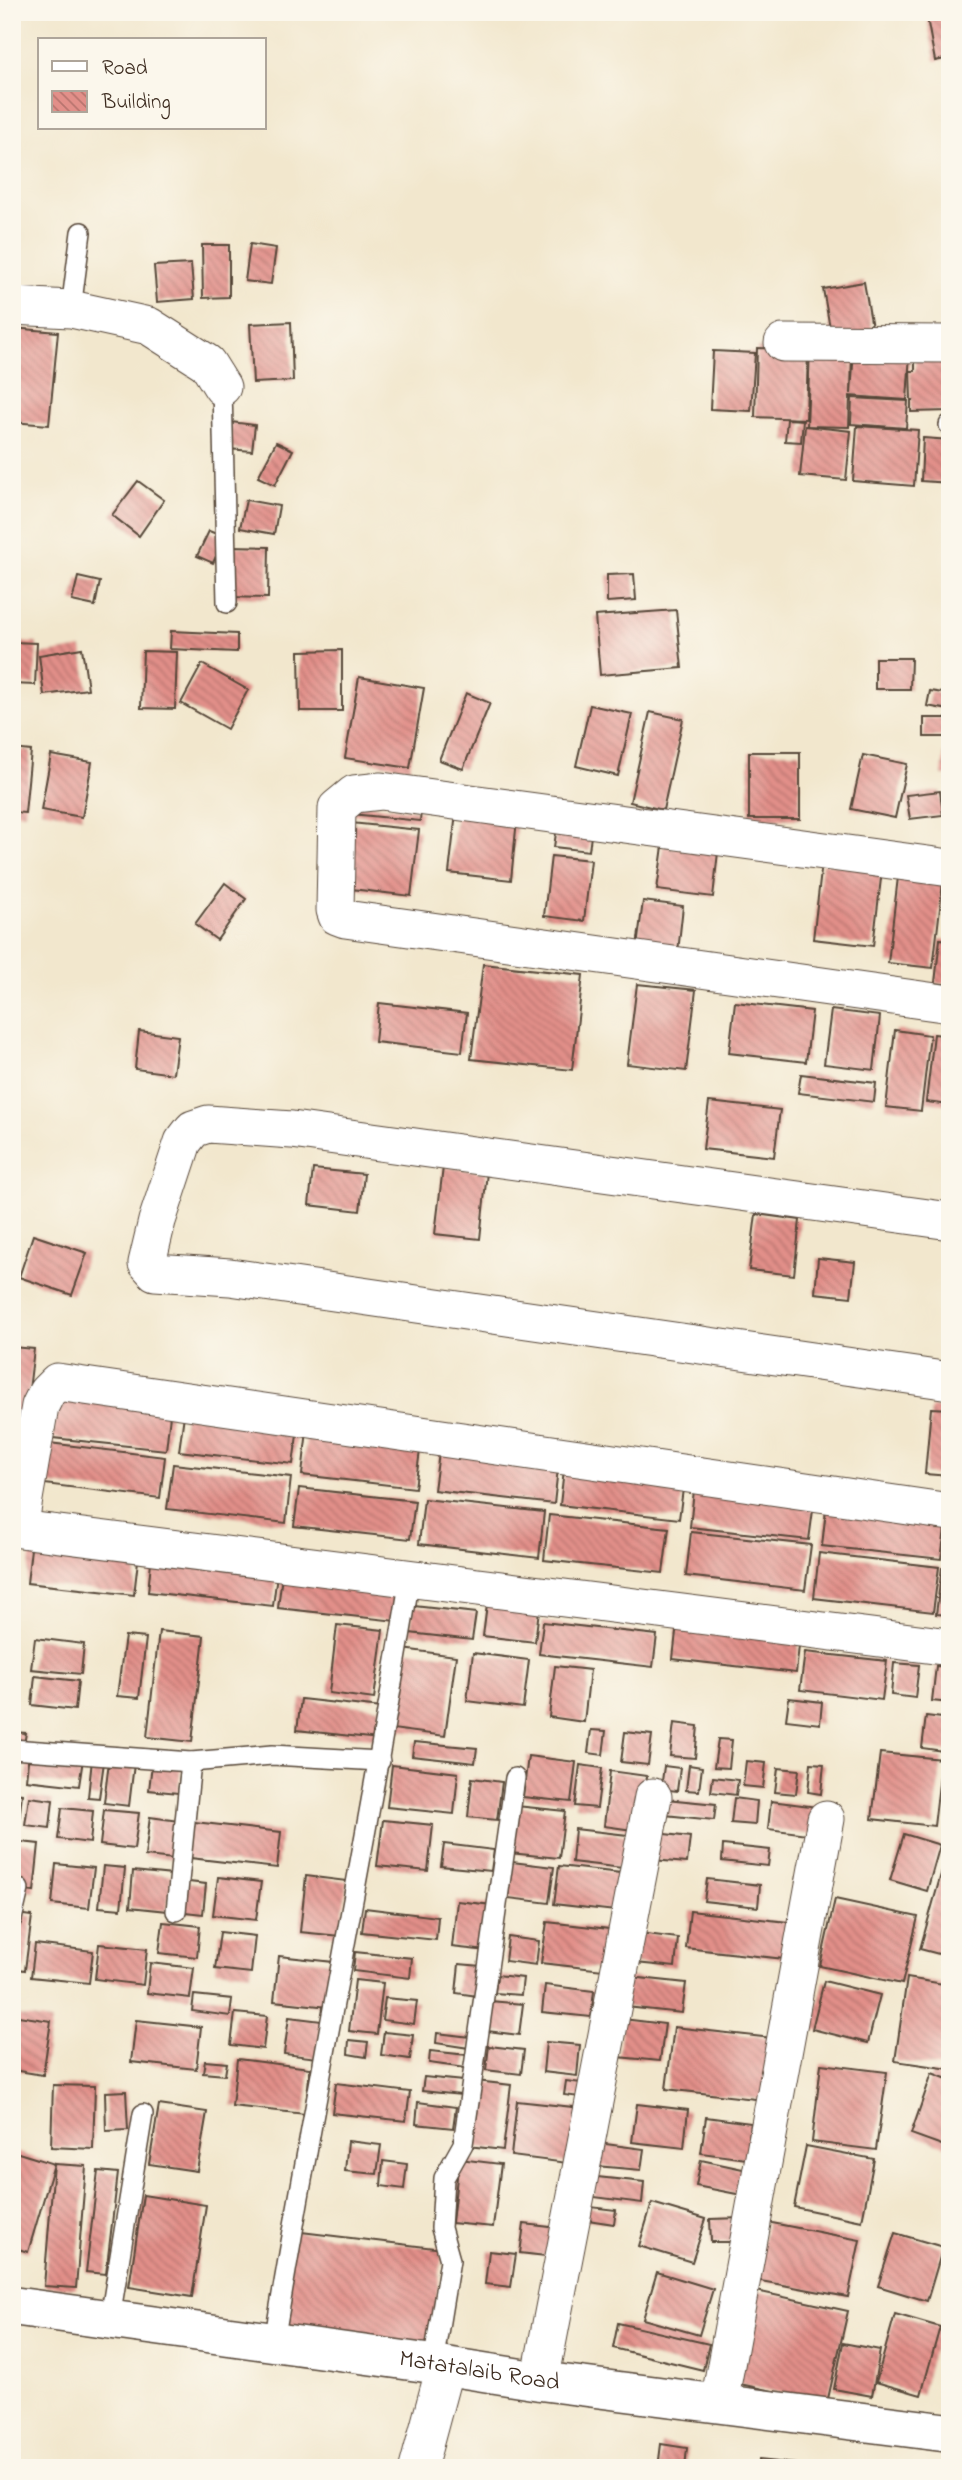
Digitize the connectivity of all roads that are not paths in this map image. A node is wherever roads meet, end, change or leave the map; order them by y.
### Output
1 (81, 232) dead end
2 (12, 306) edge
3 (71, 309) junction
4 (783, 343) dead end
5 (950, 344) edge
6 (222, 387) joint
7 (227, 603) dead end
8 (950, 867) edge
9 (950, 1004) edge
10 (950, 1221) edge
11 (950, 1381) edge
12 (950, 1512) edge
13 (15, 1528) edge
14 (410, 1578) junction
15 (950, 1647) edge
16 (12, 1749) edge
17 (380, 1761) junction
18 (191, 1762) junction
19 (515, 1777) dead end
20 (653, 1797) dead end
21 (826, 1819) dead end
22 (19, 1889) dead end
23 (176, 1911) dead end
24 (12, 1919) edge
25 (143, 2115) dead end
26 (12, 2306) edge
27 (110, 2318) junction
28 (274, 2342) junction
29 (439, 2365) junction
30 (540, 2381) junction
31 (719, 2403) junction
32 (950, 2433) edge
33 (418, 2468) edge

1 - 3 lane
2 - 3 street
3 - 6 street
4 - 5 street
6 - 7 lane
8 - 9 street
10 - 11 street
12 - 13 street
13 - 14 street
14 - 15 street
14 - 17 lane
16 - 18 lane
17 - 18 lane
17 - 28 lane
18 - 23 lane
19 - 29 lane
20 - 30 street
21 - 31 street
22 - 24 lane
25 - 27 lane
26 - 27 main road, Matatalaib Road
27 - 28 main road, Matatalaib Road
28 - 29 main road, Matatalaib Road
29 - 30 main road, Matatalaib Road
29 - 33 street
30 - 31 main road, Matatalaib Road
31 - 32 main road, Matatalaib Road

